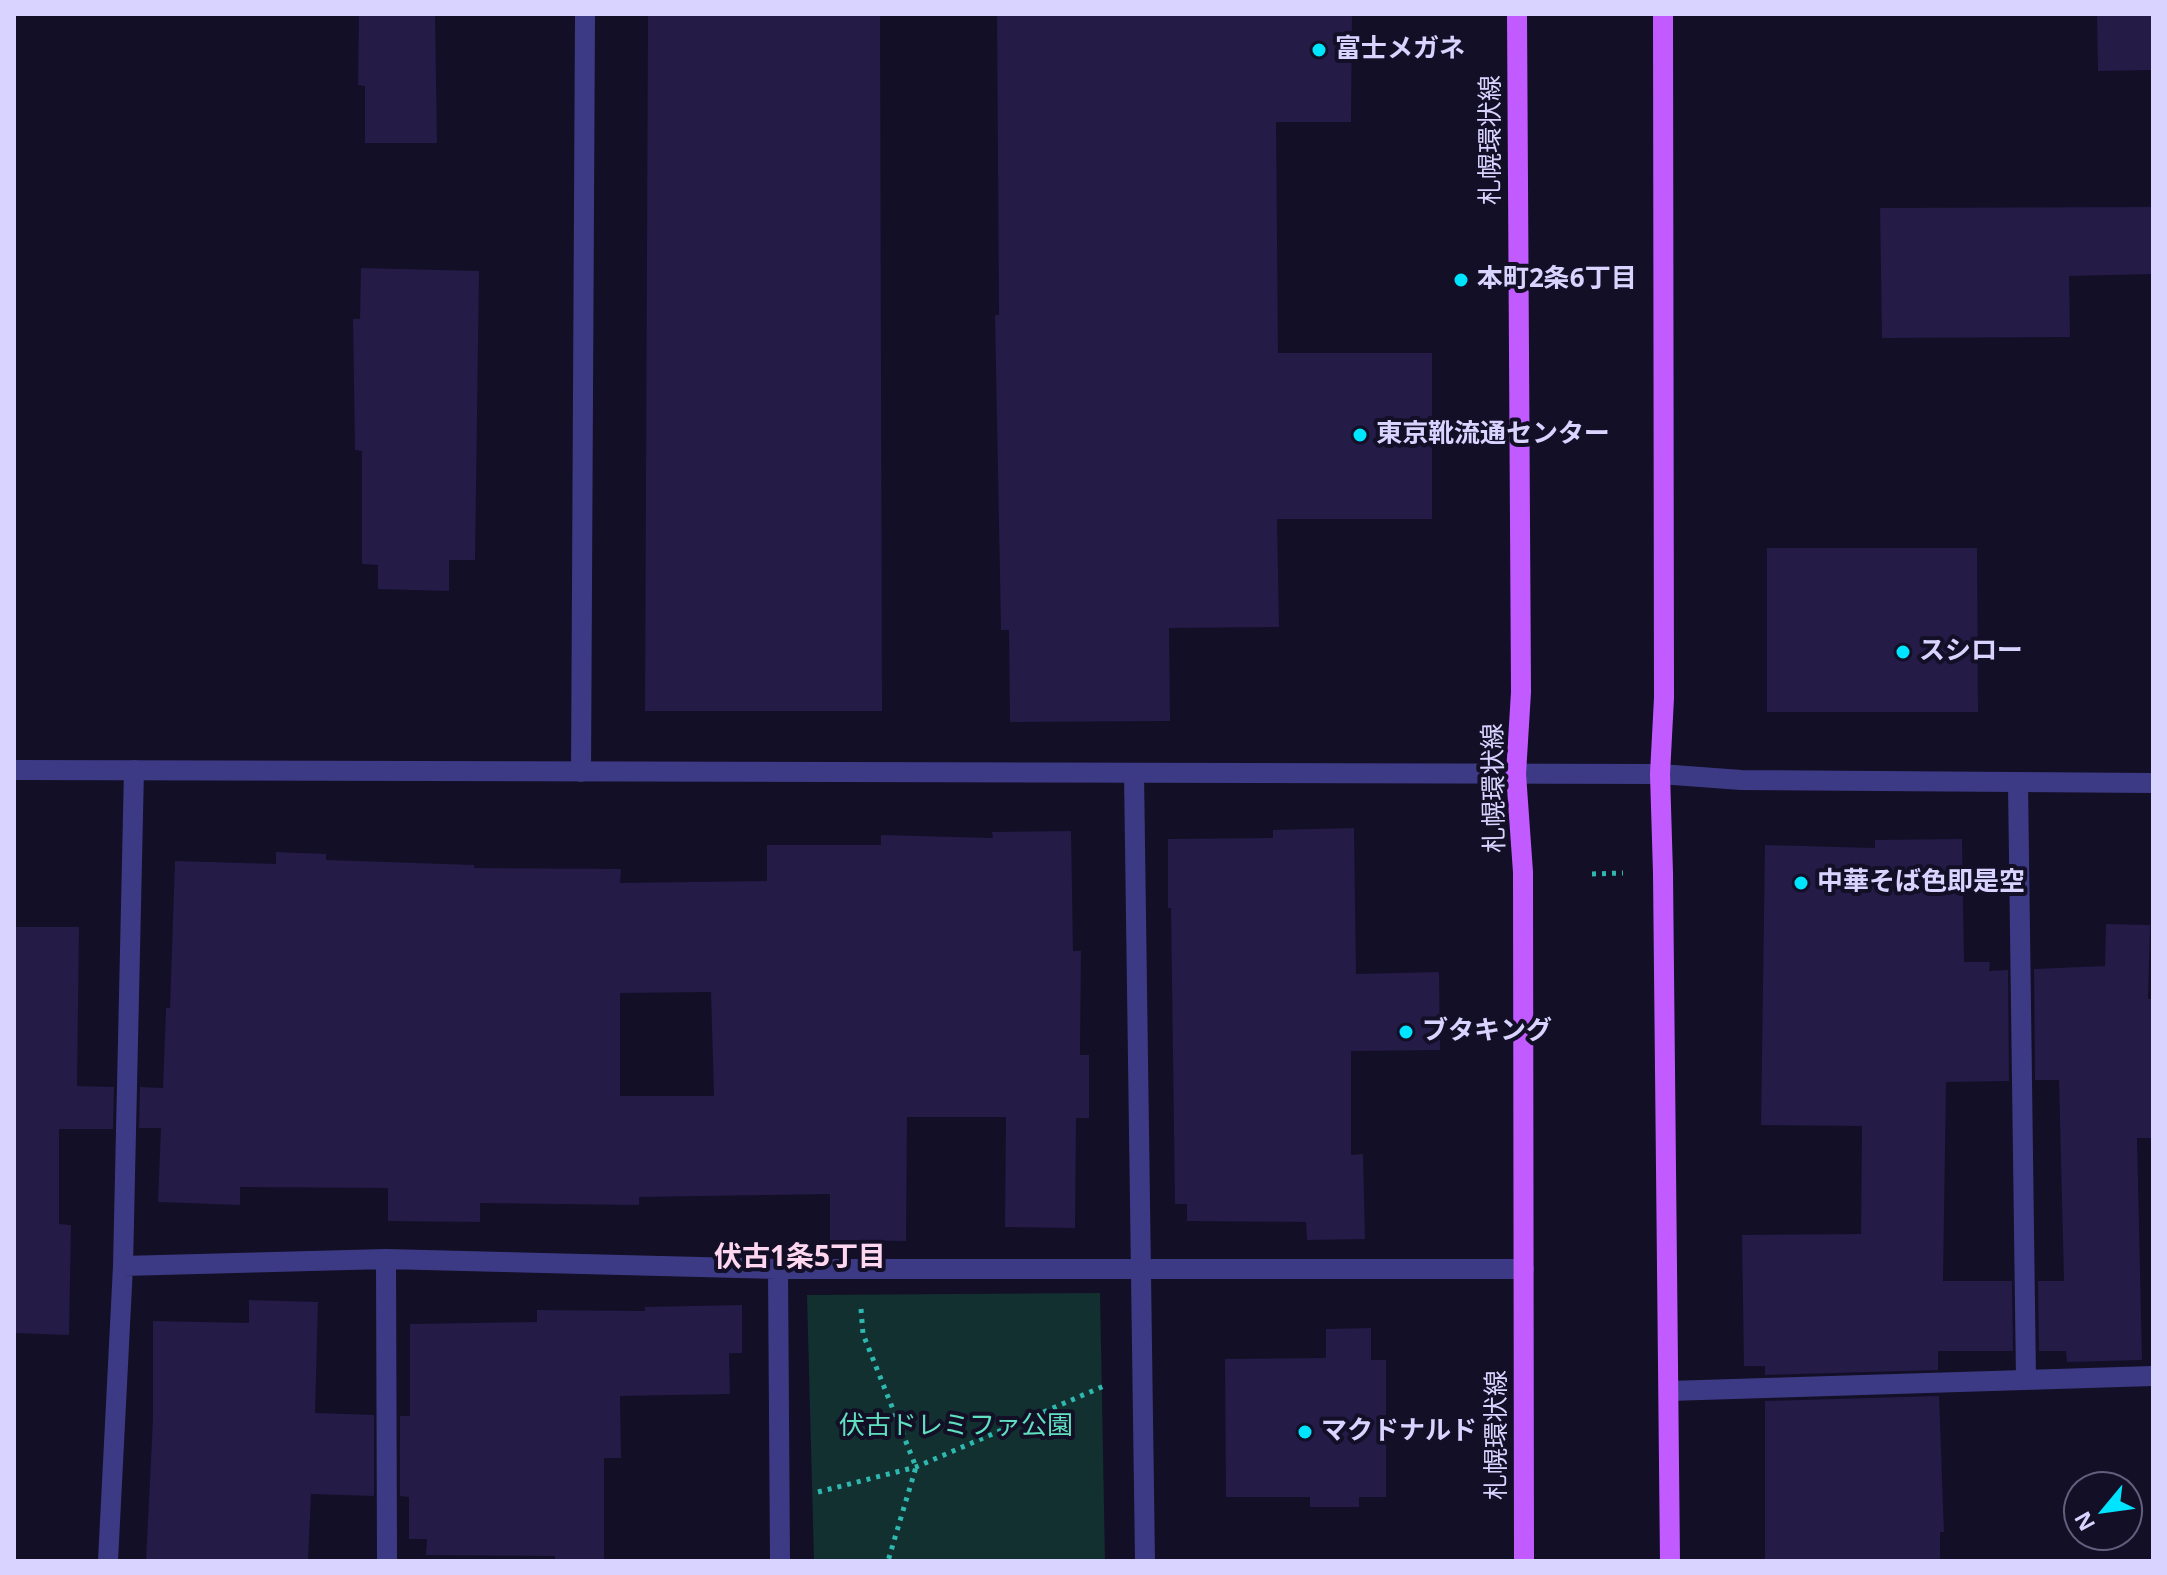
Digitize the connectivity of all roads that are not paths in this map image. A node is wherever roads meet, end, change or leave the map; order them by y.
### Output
1 (585, 14) edge
2 (1517, 14) edge
3 (1663, 14) edge
4 (14, 770) edge
5 (134, 770) junction
6 (581, 772) junction
7 (1134, 773) junction
8 (1516, 774) junction
9 (1660, 774) junction
10 (2018, 783) junction
11 (2153, 783) edge
12 (386, 1259) junction
13 (123, 1266) junction
14 (778, 1269) junction
15 (1140, 1269) junction
16 (1524, 1269) junction
17 (2153, 1376) edge
18 (2026, 1379) junction
19 (1669, 1391) junction
20 (108, 1561) edge
21 (387, 1561) edge
22 (780, 1561) edge
23 (1145, 1561) edge
24 (1524, 1561) edge
25 (1670, 1561) edge

1 - 6 street
2 - 8 main road, 札幌環状線
3 - 9 main road
4 - 5 street
5 - 6 street
5 - 13 street
6 - 7 street
7 - 8 street
7 - 15 street
8 - 9 street
8 - 16 main road, 札幌環状線
9 - 10 street
9 - 19 main road
10 - 11 street
10 - 18 street
12 - 13 street
12 - 14 street
12 - 21 street
13 - 20 street
14 - 15 street
14 - 22 street
15 - 16 street
15 - 23 street
16 - 24 main road, 札幌環状線
17 - 18 street
18 - 19 street
19 - 25 main road

